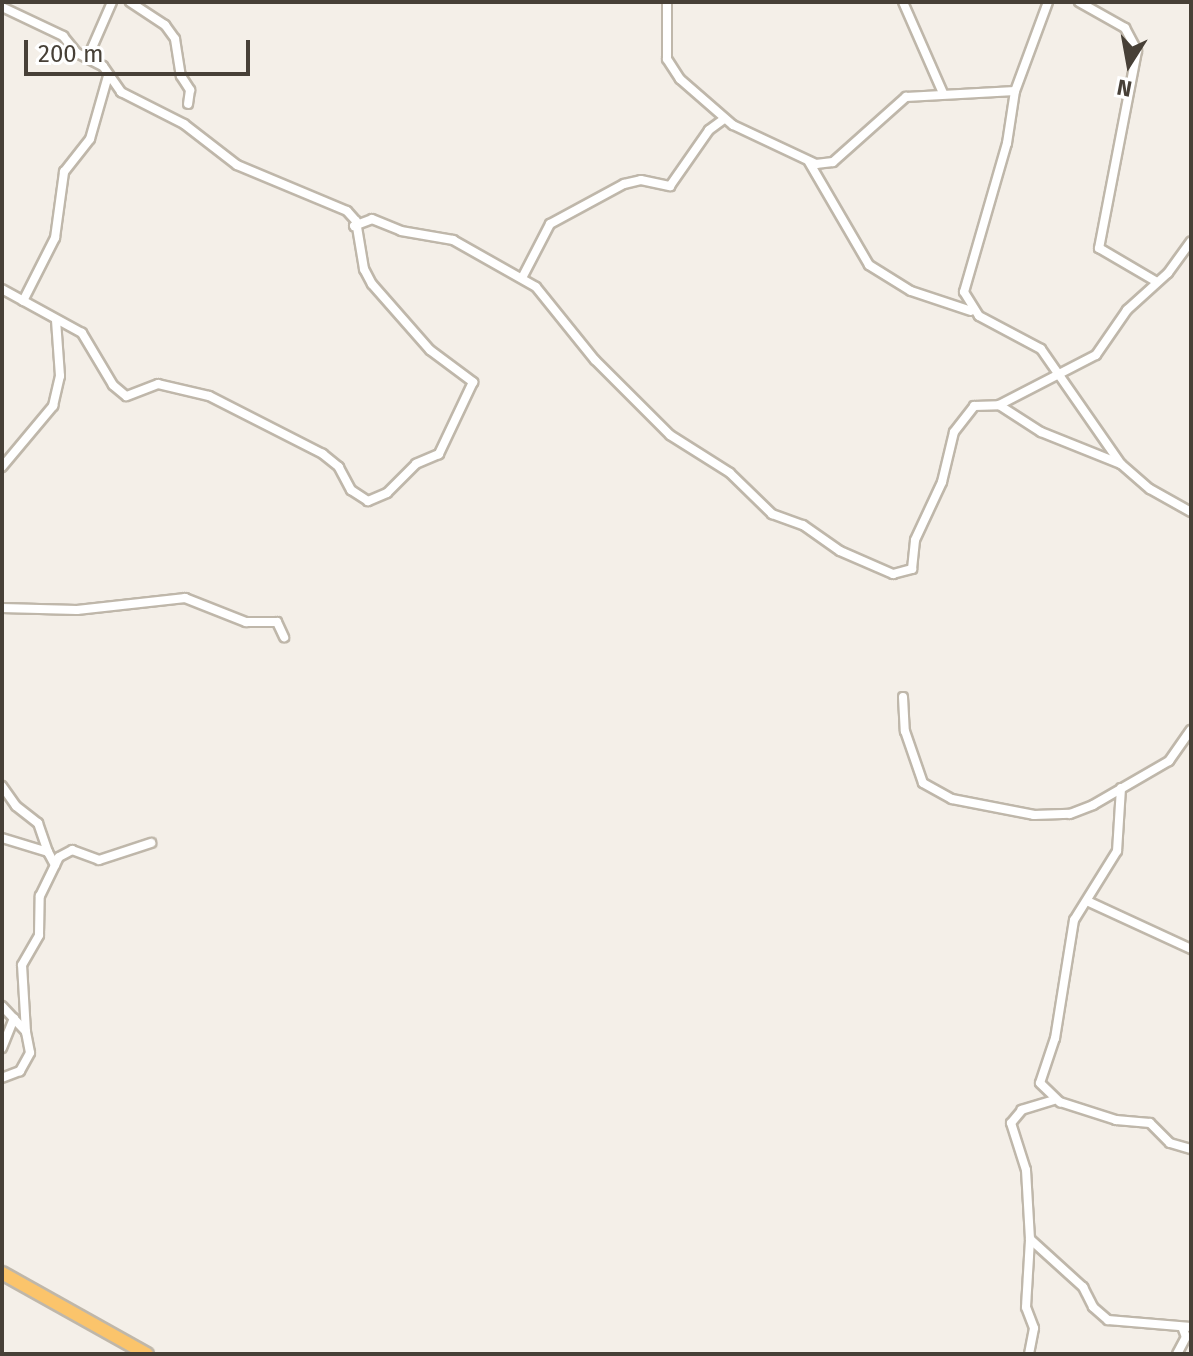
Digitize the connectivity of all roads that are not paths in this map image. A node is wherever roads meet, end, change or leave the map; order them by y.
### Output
1 (112, 2) edge
2 (130, 2) edge
3 (667, 2) edge
4 (903, 2) edge
5 (1048, 2) edge
6 (1079, 2) edge
7 (2, 7) edge
8 (88, 57) junction
9 (108, 75) junction
10 (1015, 91) junction
11 (943, 93) junction
12 (188, 104) dead end
13 (724, 119) junction
14 (809, 162) junction
15 (353, 226) junction
16 (1191, 241) edge
17 (522, 278) junction
18 (1157, 282) junction
19 (2, 289) edge
20 (23, 301) junction
21 (971, 311) junction
22 (56, 320) junction
23 (1059, 375) junction
24 (999, 405) junction
25 (1121, 464) junction
26 (2, 467) edge
27 (1191, 512) edge
28 (2, 608) edge
29 (284, 637) dead end
30 (903, 697) dead end
31 (1191, 730) edge
32 (2, 786) edge
33 (1121, 788) junction
34 (2, 838) edge
35 (151, 843) dead end
36 (48, 852) junction
37 (55, 865) junction
38 (1087, 901) junction
39 (1191, 949) edge
40 (2, 1006) edge
41 (14, 1018) junction
42 (26, 1032) junction
43 (2, 1048) edge
44 (2, 1078) edge
45 (1054, 1100) junction
46 (1191, 1149) edge
47 (1030, 1239) junction
48 (2, 1273) edge
49 (1187, 1328) edge
50 (1031, 1352) edge
51 (147, 1354) edge
52 (1177, 1354) edge

1 - 8 street
2 - 12 street
3 - 13 street
4 - 11 street
5 - 10 street
6 - 18 street
7 - 8 street
8 - 9 street
9 - 15 street
9 - 20 street
10 - 11 street
10 - 21 street
11 - 14 street
13 - 14 street
13 - 17 street
14 - 21 street
15 - 17 street
15 - 22 street
16 - 18 street
17 - 24 street
18 - 23 street
19 - 20 street
20 - 22 street
21 - 23 street
22 - 26 street
23 - 24 street
23 - 25 street
24 - 25 street
25 - 27 street
28 - 29 street
30 - 33 street
31 - 33 street
32 - 36 street
33 - 38 street
34 - 36 street
35 - 37 street
36 - 37 street
37 - 42 street
38 - 39 street
38 - 45 street
40 - 41 street
41 - 42 street
41 - 43 street
42 - 44 street
45 - 46 street
45 - 47 street
47 - 49 street
47 - 50 street
48 - 51 highway
49 - 52 street

